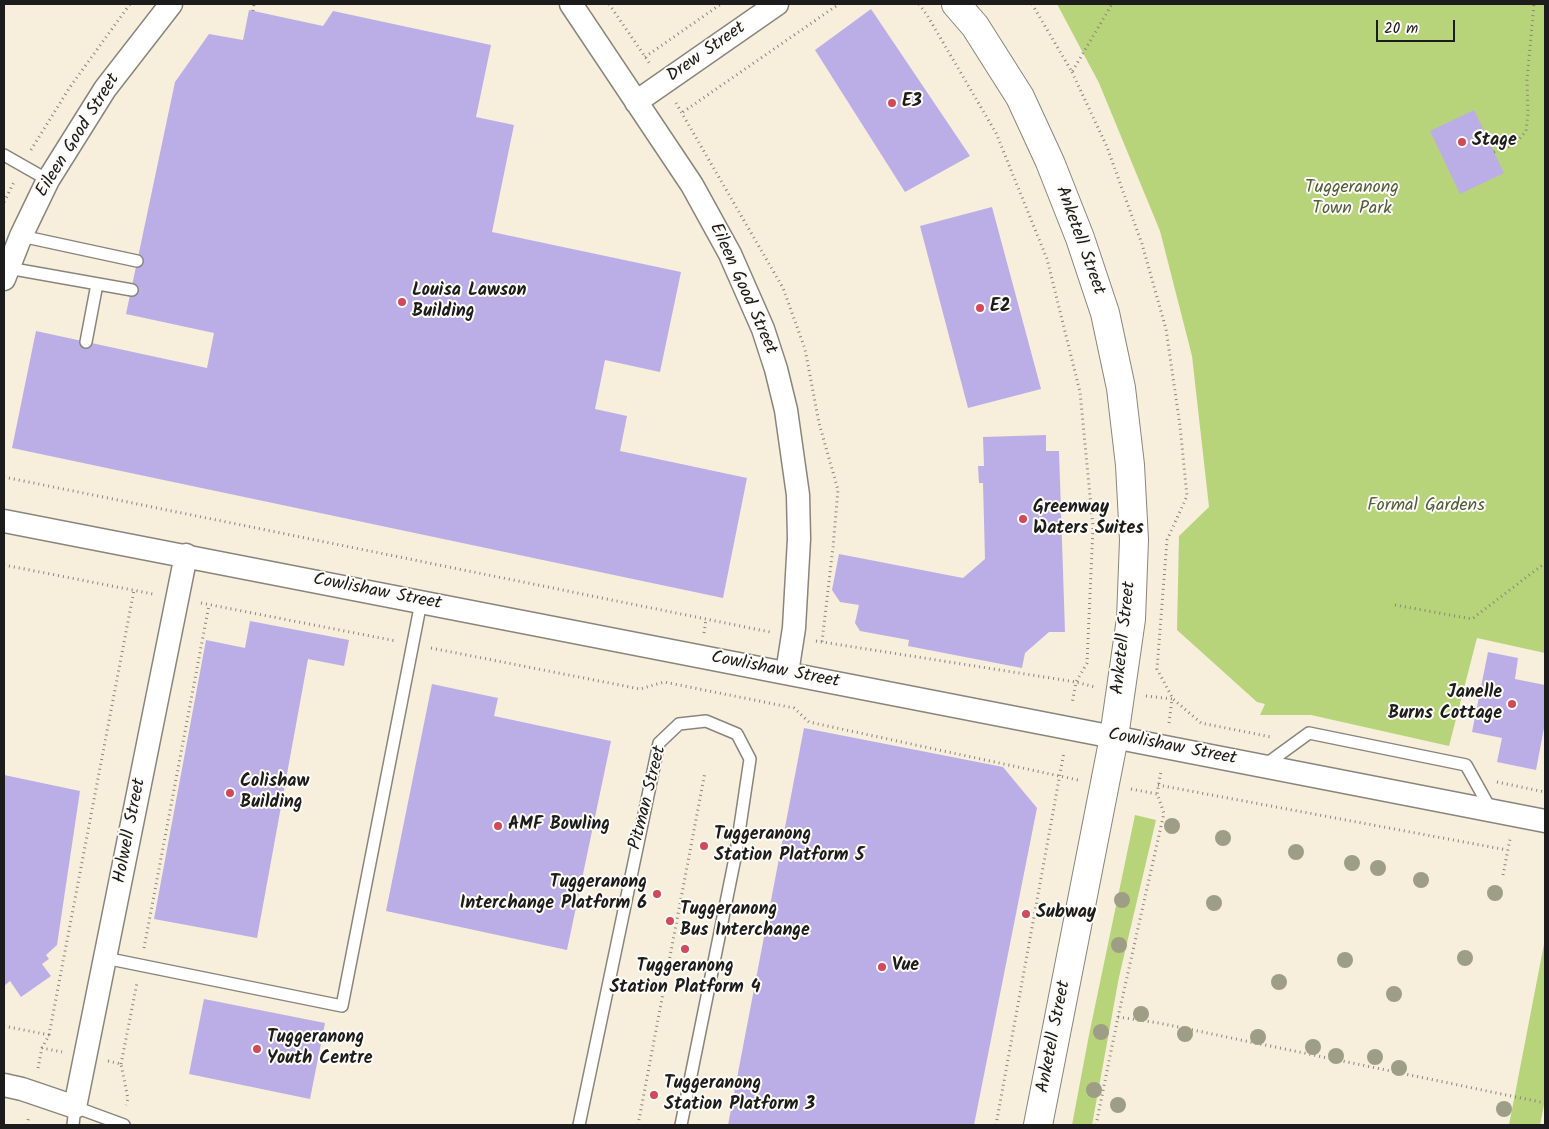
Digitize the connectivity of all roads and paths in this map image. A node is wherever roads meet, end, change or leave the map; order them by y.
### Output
1 (130, 4) edge
2 (172, 4) edge
3 (254, 4) edge
4 (570, 4) edge
5 (721, 4) edge
6 (777, 4) edge
7 (839, 4) edge
8 (919, 4) edge
9 (956, 4) edge
10 (1032, 4) edge
11 (1112, 4) edge
12 (1534, 4) edge
13 (253, 11) dead end
14 (971, 15) edge
15 (645, 57) dead end
16 (1072, 72) junction
17 (636, 102) junction
18 (683, 112) dead end
19 (1494, 152) dead end
20 (4, 155) edge
21 (22, 166) junction
22 (48, 180) junction
23 (4, 202) edge
24 (21, 236) junction
25 (138, 261) dead end
26 (6, 274) edge
27 (97, 284) junction
28 (132, 290) dead end
29 (86, 342) dead end
30 (4, 477) edge
31 (4, 521) edge
32 (186, 555) junction
33 (1545, 563) edge
34 (4, 565) edge
35 (134, 590) junction
36 (177, 598) junction
37 (421, 602) junction
38 (210, 605) junction
39 (1395, 605) dead end
40 (793, 636) junction
41 (413, 645) junction
42 (787, 673) junction
43 (1173, 699) dead end
44 (1114, 737) junction
45 (1264, 766) junction
46 (705, 772) dead end
47 (1158, 785) dead end
48 (1157, 794) dead end
49 (1492, 811) junction
50 (1545, 822) edge
51 (1508, 850) dead end
52 (105, 958) junction
53 (140, 965) junction
54 (1118, 1017) junction
55 (4, 1026) edge
56 (49, 1035) junction
57 (42, 1048) dead end
58 (121, 1064) dead end
59 (4, 1085) edge
60 (1545, 1103) edge
61 (74, 1116) edge
62 (124, 1125) edge
63 (579, 1125) edge
64 (638, 1125) edge
65 (681, 1125) edge
66 (996, 1125) edge
67 (1038, 1125) edge
68 (1096, 1125) edge

1 - 21 path
2 - 22 street, Eileen Good Street
3 - 13 path
4 - 17 street, Eileen Good Street
5 - 15 path
6 - 17 street, Drew Street
7 - 18 path
8 - 40 path
9 - 14 street, Anketell Street
10 - 16 path
11 - 16 path
12 - 19 path
14 - 44 street, Anketell Street
16 - 43 path
17 - 40 street, Eileen Good Street
20 - 21 lane
21 - 22 lane
21 - 23 path
22 - 24 street, Eileen Good Street
24 - 25 lane
24 - 26 street, Eileen Good Street
26 - 27 lane
27 - 28 lane
27 - 29 lane
30 - 40 path
31 - 32 street, Cowlishaw Street
32 - 36 street, Holwell Street
32 - 37 street, Cowlishaw Street
33 - 39 path
34 - 35 path
35 - 36 path
35 - 56 path
36 - 38 path
36 - 52 street, Holwell Street
37 - 41 lane
37 - 42 street, Cowlishaw Street
38 - 41 path
38 - 53 path
40 - 42 street, Eileen Good Street
41 - 53 lane
41 - 66 path
42 - 44 street, Cowlishaw Street
44 - 45 street, Cowlishaw Street
44 - 67 street, Anketell Street
45 - 49 street, Cowlishaw Street
45 - 49 lane
46 - 64 path
47 - 51 path
48 - 54 path
49 - 50 street, Cowlishaw Street
52 - 53 lane
52 - 61 street, Holwell Street
53 - 58 path
54 - 60 path
54 - 68 path
55 - 56 path
56 - 57 path
59 - 61 street
61 - 62 lane
63 - 65 lane, Pitman Street

